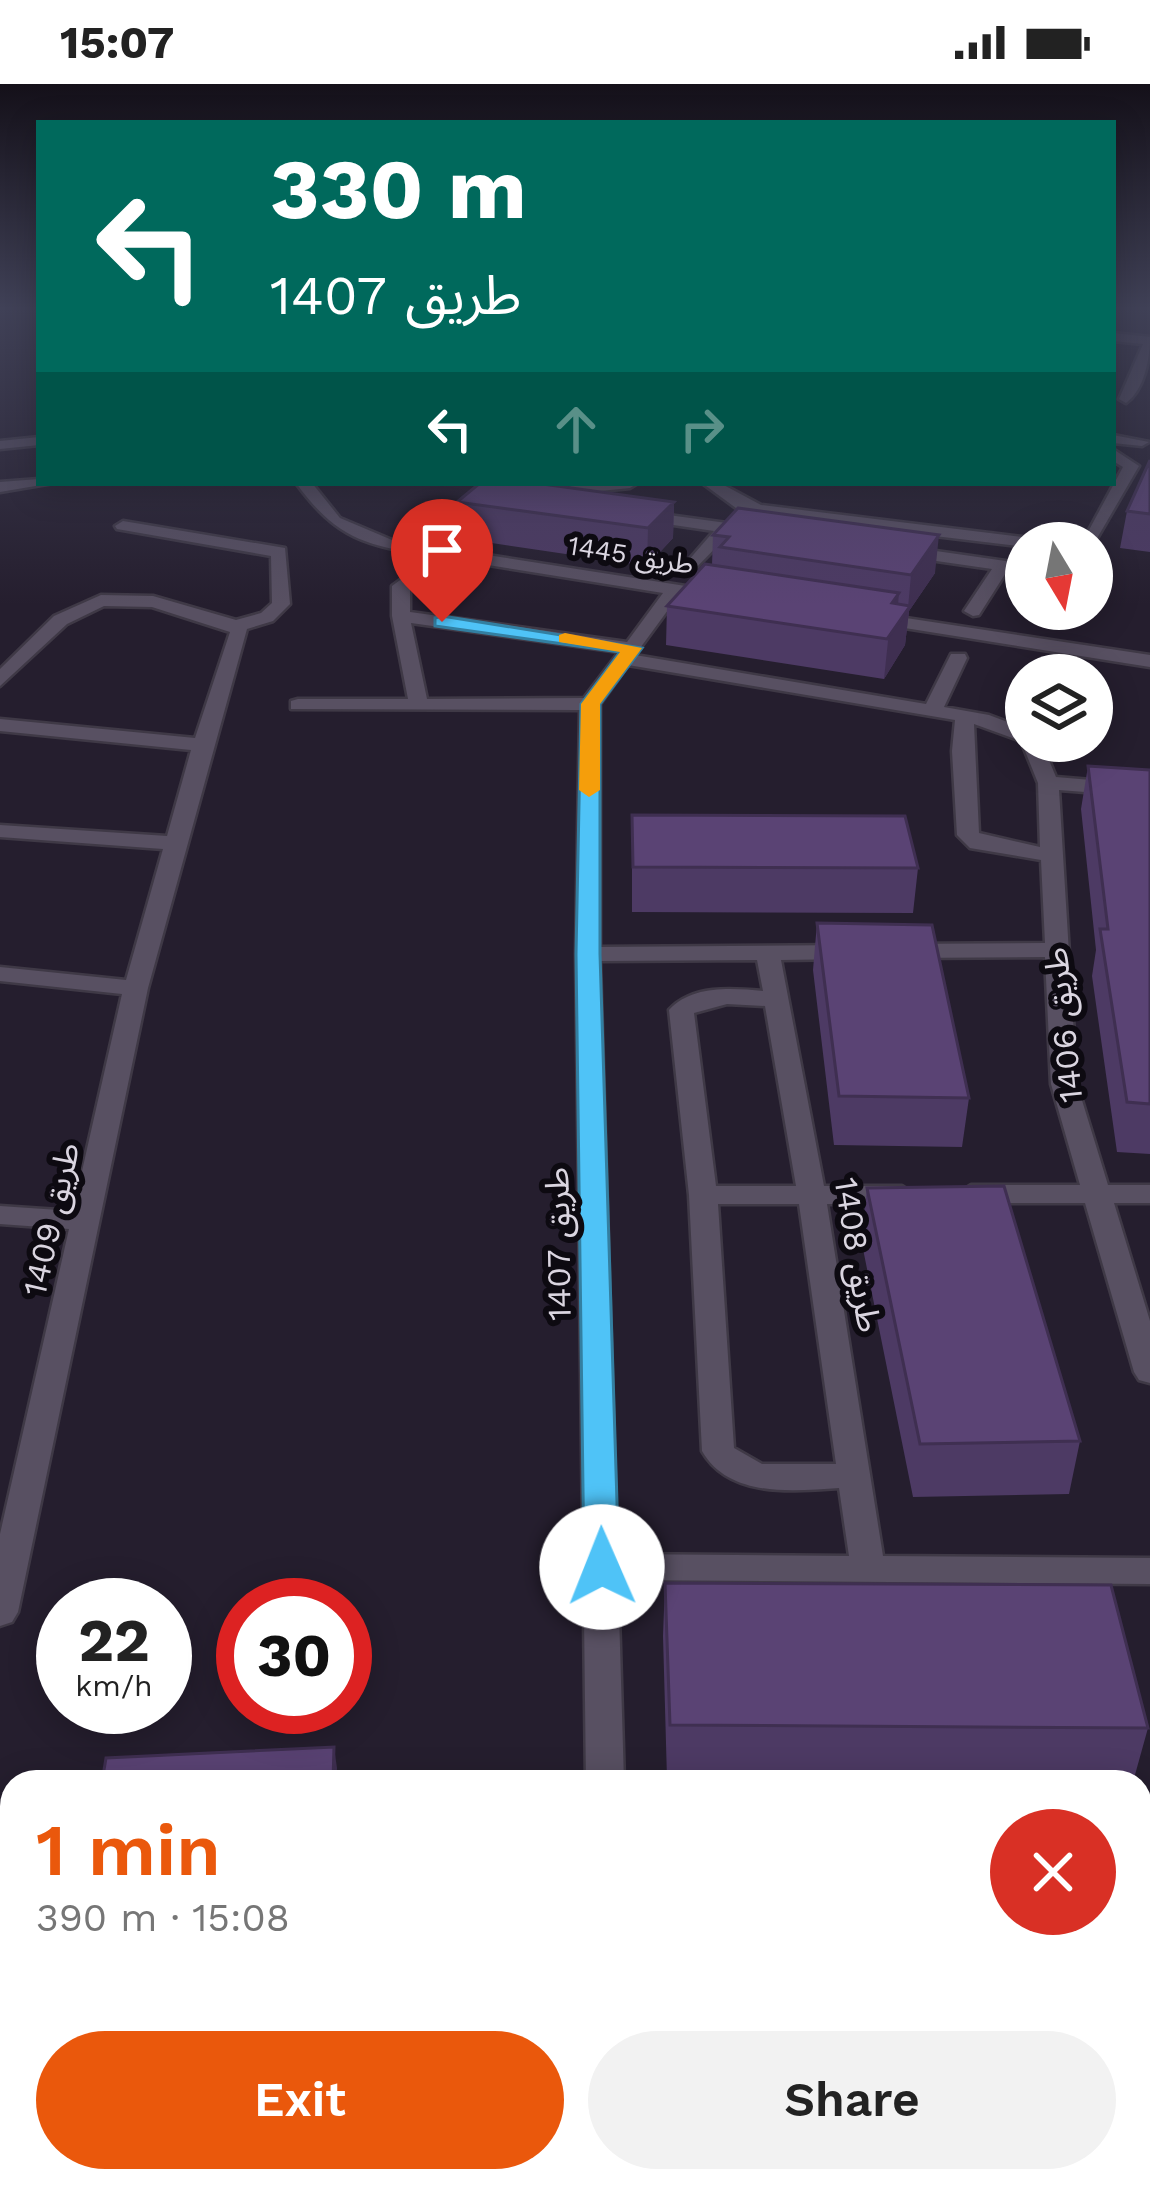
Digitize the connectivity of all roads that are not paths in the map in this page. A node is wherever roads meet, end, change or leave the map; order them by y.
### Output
1 (1116, 439) edge
2 (36, 441) edge
3 (1142, 442) dead end
4 (0, 445) edge
5 (1116, 456) edge
6 (1131, 466) junction
7 (1150, 468) edge
8 (36, 484) edge
9 (306, 486) edge
10 (556, 486) edge
11 (564, 486) edge
12 (714, 486) edge
13 (0, 487) edge
14 (609, 512) edge
15 (841, 520) junction
16 (1101, 522) edge
17 (123, 526) dead end
18 (726, 528) junction
19 (772, 534) edge
20 (819, 540) edge
21 (1005, 540) edge
22 (888, 550) edge
23 (447, 554) junction
24 (1003, 565) joint
25 (688, 583) junction
26 (973, 611) dead end
27 (856, 615) edge
28 (401, 616) junction
29 (237, 626) junction
30 (1150, 651) edge
31 (629, 653) junction
32 (1116, 653) junction
33 (958, 658) dead end
34 (1150, 661) edge
35 (0, 680) edge
36 (418, 702) junction
37 (590, 704) junction
38 (298, 705) dead end
39 (932, 711) junction
40 (965, 716) junction
41 (0, 725) edge
42 (1005, 726) edge
43 (205, 745) junction
44 (1039, 762) edge
45 (1048, 783) junction
46 (1150, 791) edge
47 (0, 831) edge
48 (176, 843) junction
49 (1051, 855) junction
50 (1054, 950) junction
51 (768, 952) junction
52 (588, 954) junction
53 (0, 974) edge
54 (136, 988) junction
55 (777, 1000) junction
56 (1093, 1194) junction
57 (1150, 1194) edge
58 (703, 1195) junction
59 (812, 1195) junction
60 (0, 1215) edge
61 (86, 1221) junction
62 (1150, 1372) edge
63 (857, 1475) junction
64 (602, 1567) junction
65 (868, 1570) junction
66 (1150, 1571) edge
67 (0, 1612) edge
68 (605, 1770) edge

1 - 3 street
2 - 4 street
5 - 6 street
6 - 7 street
6 - 16 street
8 - 13 street
9 - 23 street, طريق 1445
10 - 11 street
12 - 15 street
14 - 18 street
15 - 20 street
15 - 21 street
17 - 29 street
18 - 19 street
18 - 25 street
22 - 24 street
23 - 25 street, طريق 1445
23 - 28 street
24 - 26 street
25 - 31 street
27 - 32 street
28 - 31 street
28 - 36 street
29 - 35 street
29 - 43 street, طريق 1409
30 - 32 street
31 - 37 street
31 - 39 street, طريق 1406
32 - 34 street
33 - 39 street
36 - 37 street
36 - 38 street
37 - 52 street, طريق 1407
39 - 40 street, طريق 1406
40 - 42 street, طريق 1406
40 - 49 street
41 - 43 street
43 - 48 street, طريق 1409
44 - 45 street, طريق 1406
45 - 46 street
45 - 49 street, طريق 1406
47 - 48 street
48 - 54 street, طريق 1409
49 - 50 street, طريق 1406
50 - 51 street
50 - 56 street, طريق 1406
51 - 52 street
51 - 55 street, طريق 1408
52 - 64 street, طريق 1407
53 - 54 street
54 - 61 street, طريق 1409
55 - 58 street
55 - 59 street, طريق 1408
56 - 57 street
56 - 59 street
56 - 62 street, طريق 1406
58 - 59 street
58 - 63 street
59 - 63 street, طريق 1408
60 - 61 street
61 - 67 street, طريق 1409
63 - 65 street, طريق 1408
64 - 65 street
64 - 68 street, طريق 1407
65 - 66 street

